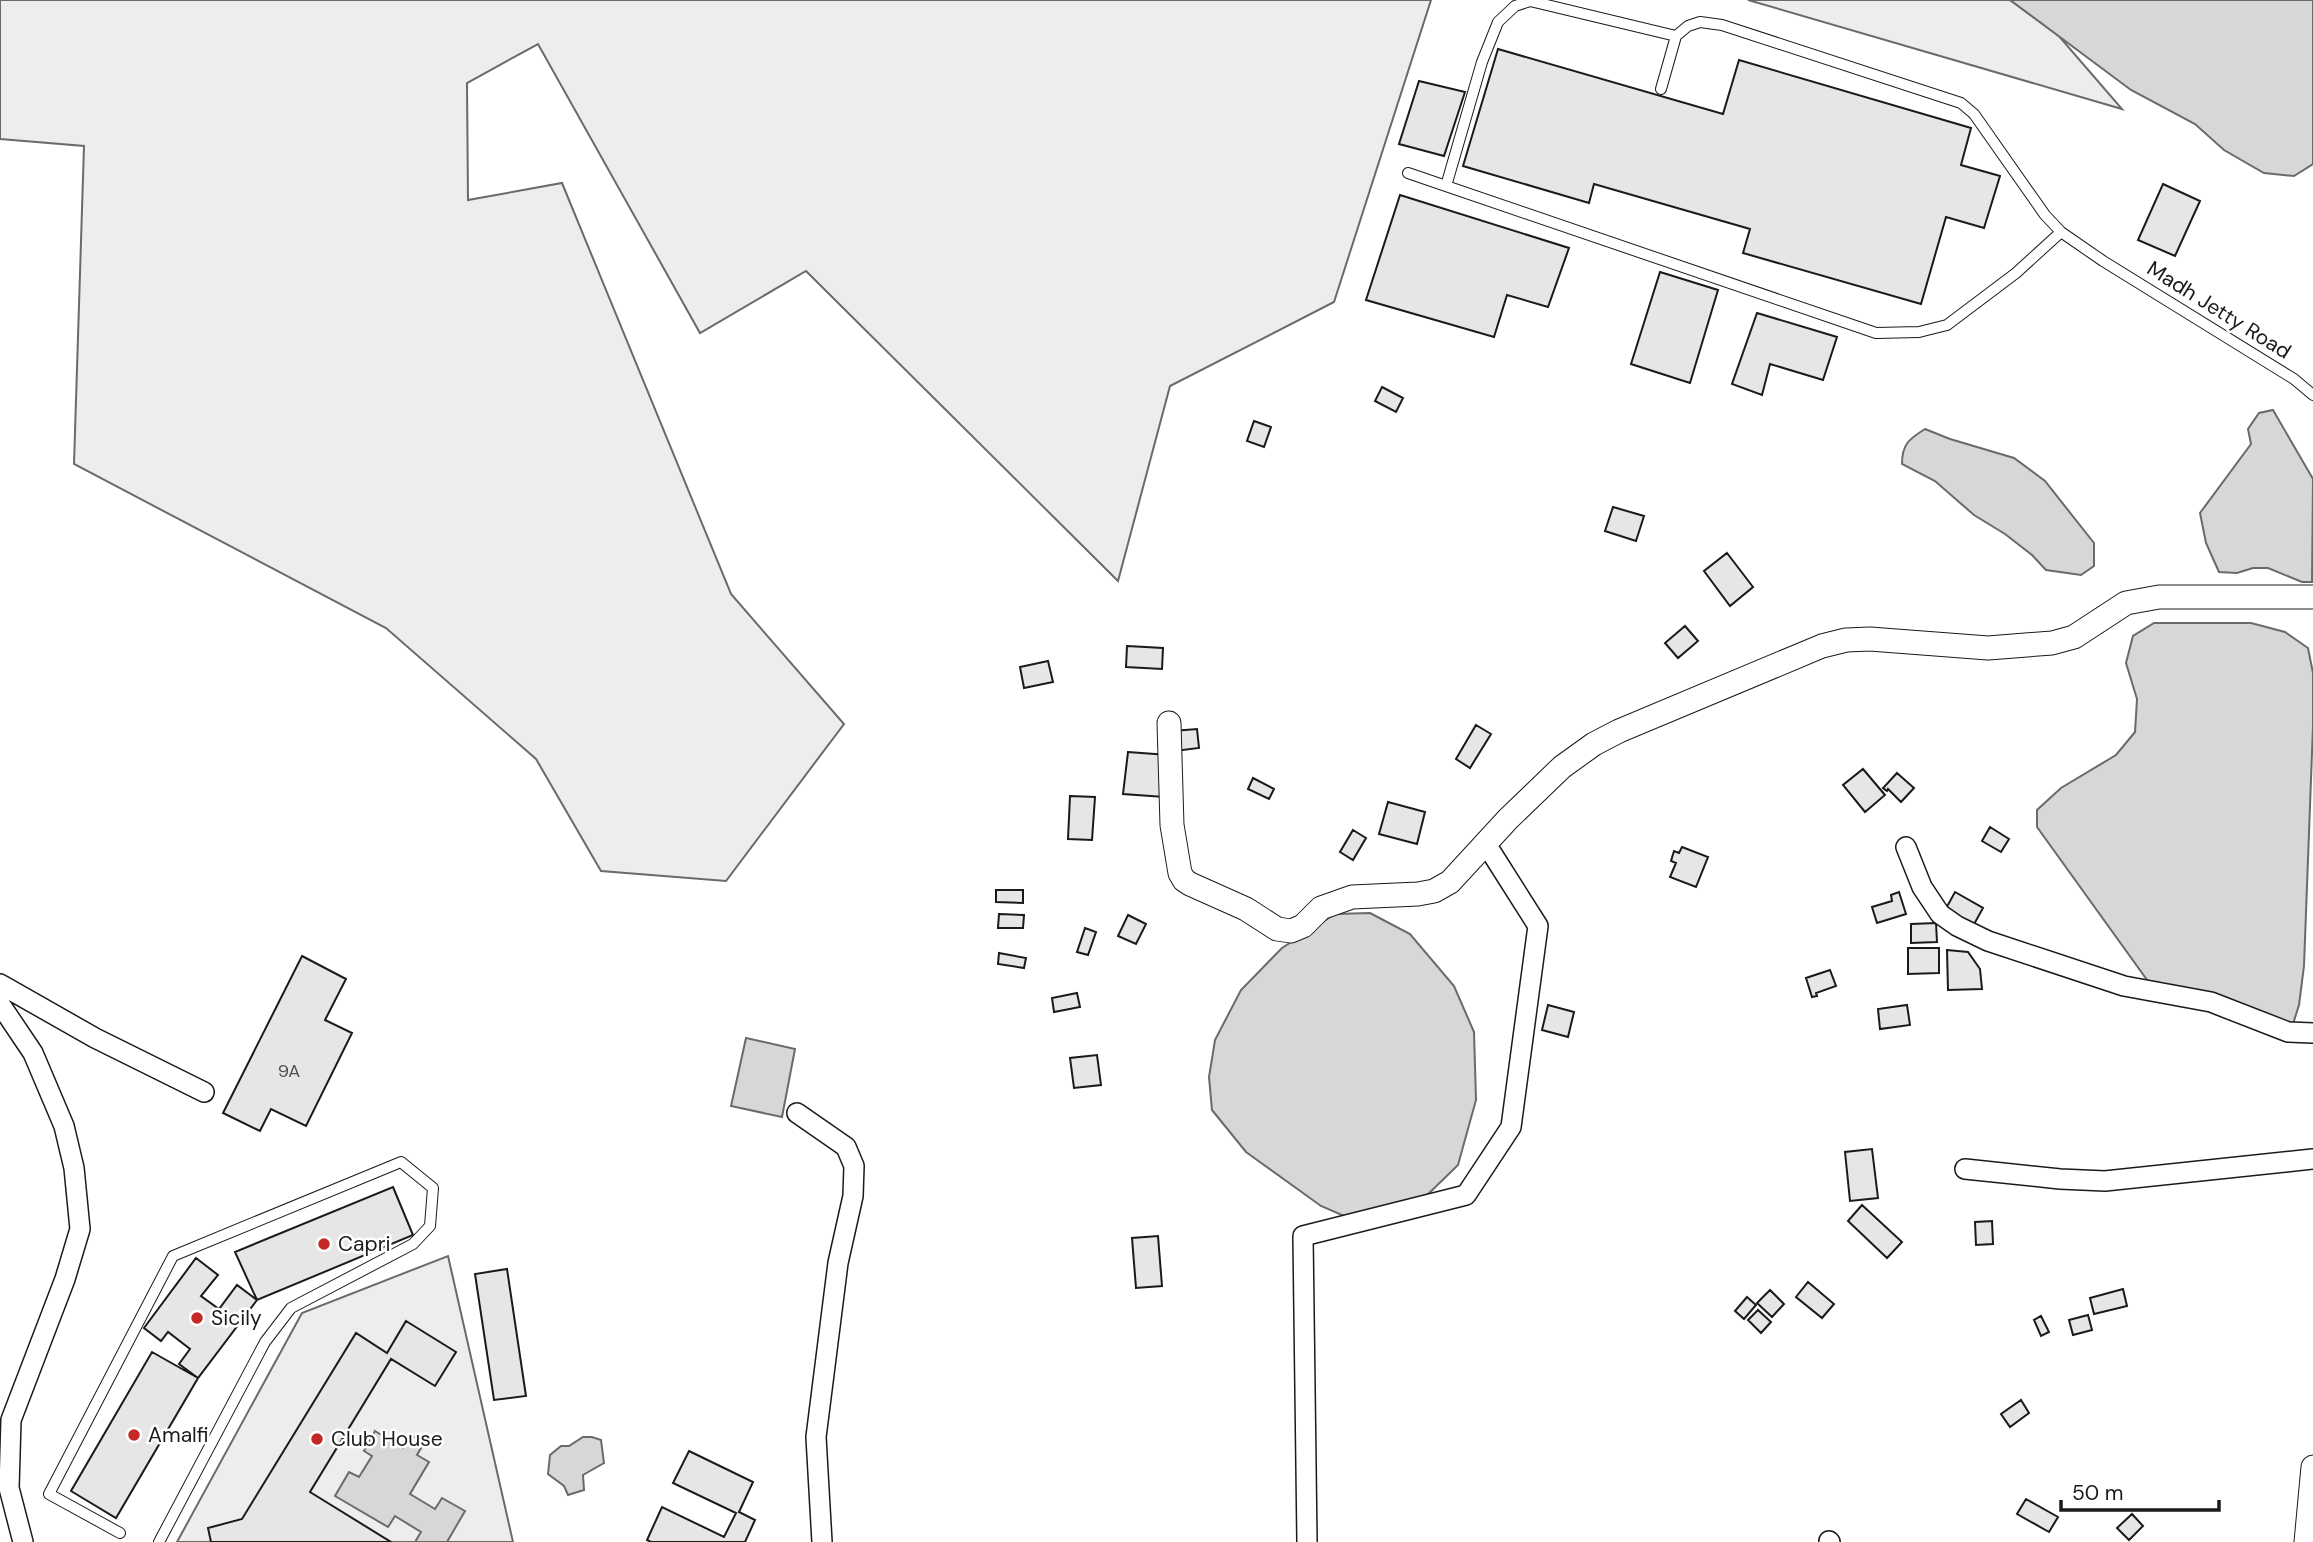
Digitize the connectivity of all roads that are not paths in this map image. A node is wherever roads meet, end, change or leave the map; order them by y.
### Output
1 (1676, 36) junction
2 (1661, 89) dead end
3 (1408, 173) dead end
4 (1446, 186) junction
5 (2061, 232) junction
6 (2313, 394) edge
7 (2313, 597) edge
8 (1169, 723) dead end
9 (1486, 844) junction
10 (1906, 847) dead end
11 (0, 984) edge
12 (0, 1004) edge
13 (2313, 1033) edge
14 (204, 1091) dead end
15 (797, 1113) dead end
16 (2313, 1158) edge
17 (1965, 1169) dead end
18 (2312, 1479) edge
19 (120, 1533) dead end
20 (23, 1542) edge
21 (159, 1542) edge
22 (822, 1542) edge
23 (1307, 1542) edge
24 (2306, 1542) edge

1 - 2 lane
1 - 4 lane
1 - 5 lane, Madh Jetty Road
3 - 4 lane
4 - 5 lane
5 - 6 lane, Madh Jetty Road
7 - 9 street
8 - 9 street
9 - 23 street
10 - 13 street
11 - 14 street
12 - 20 street
15 - 22 street
16 - 17 street
18 - 24 street
19 - 21 lane

